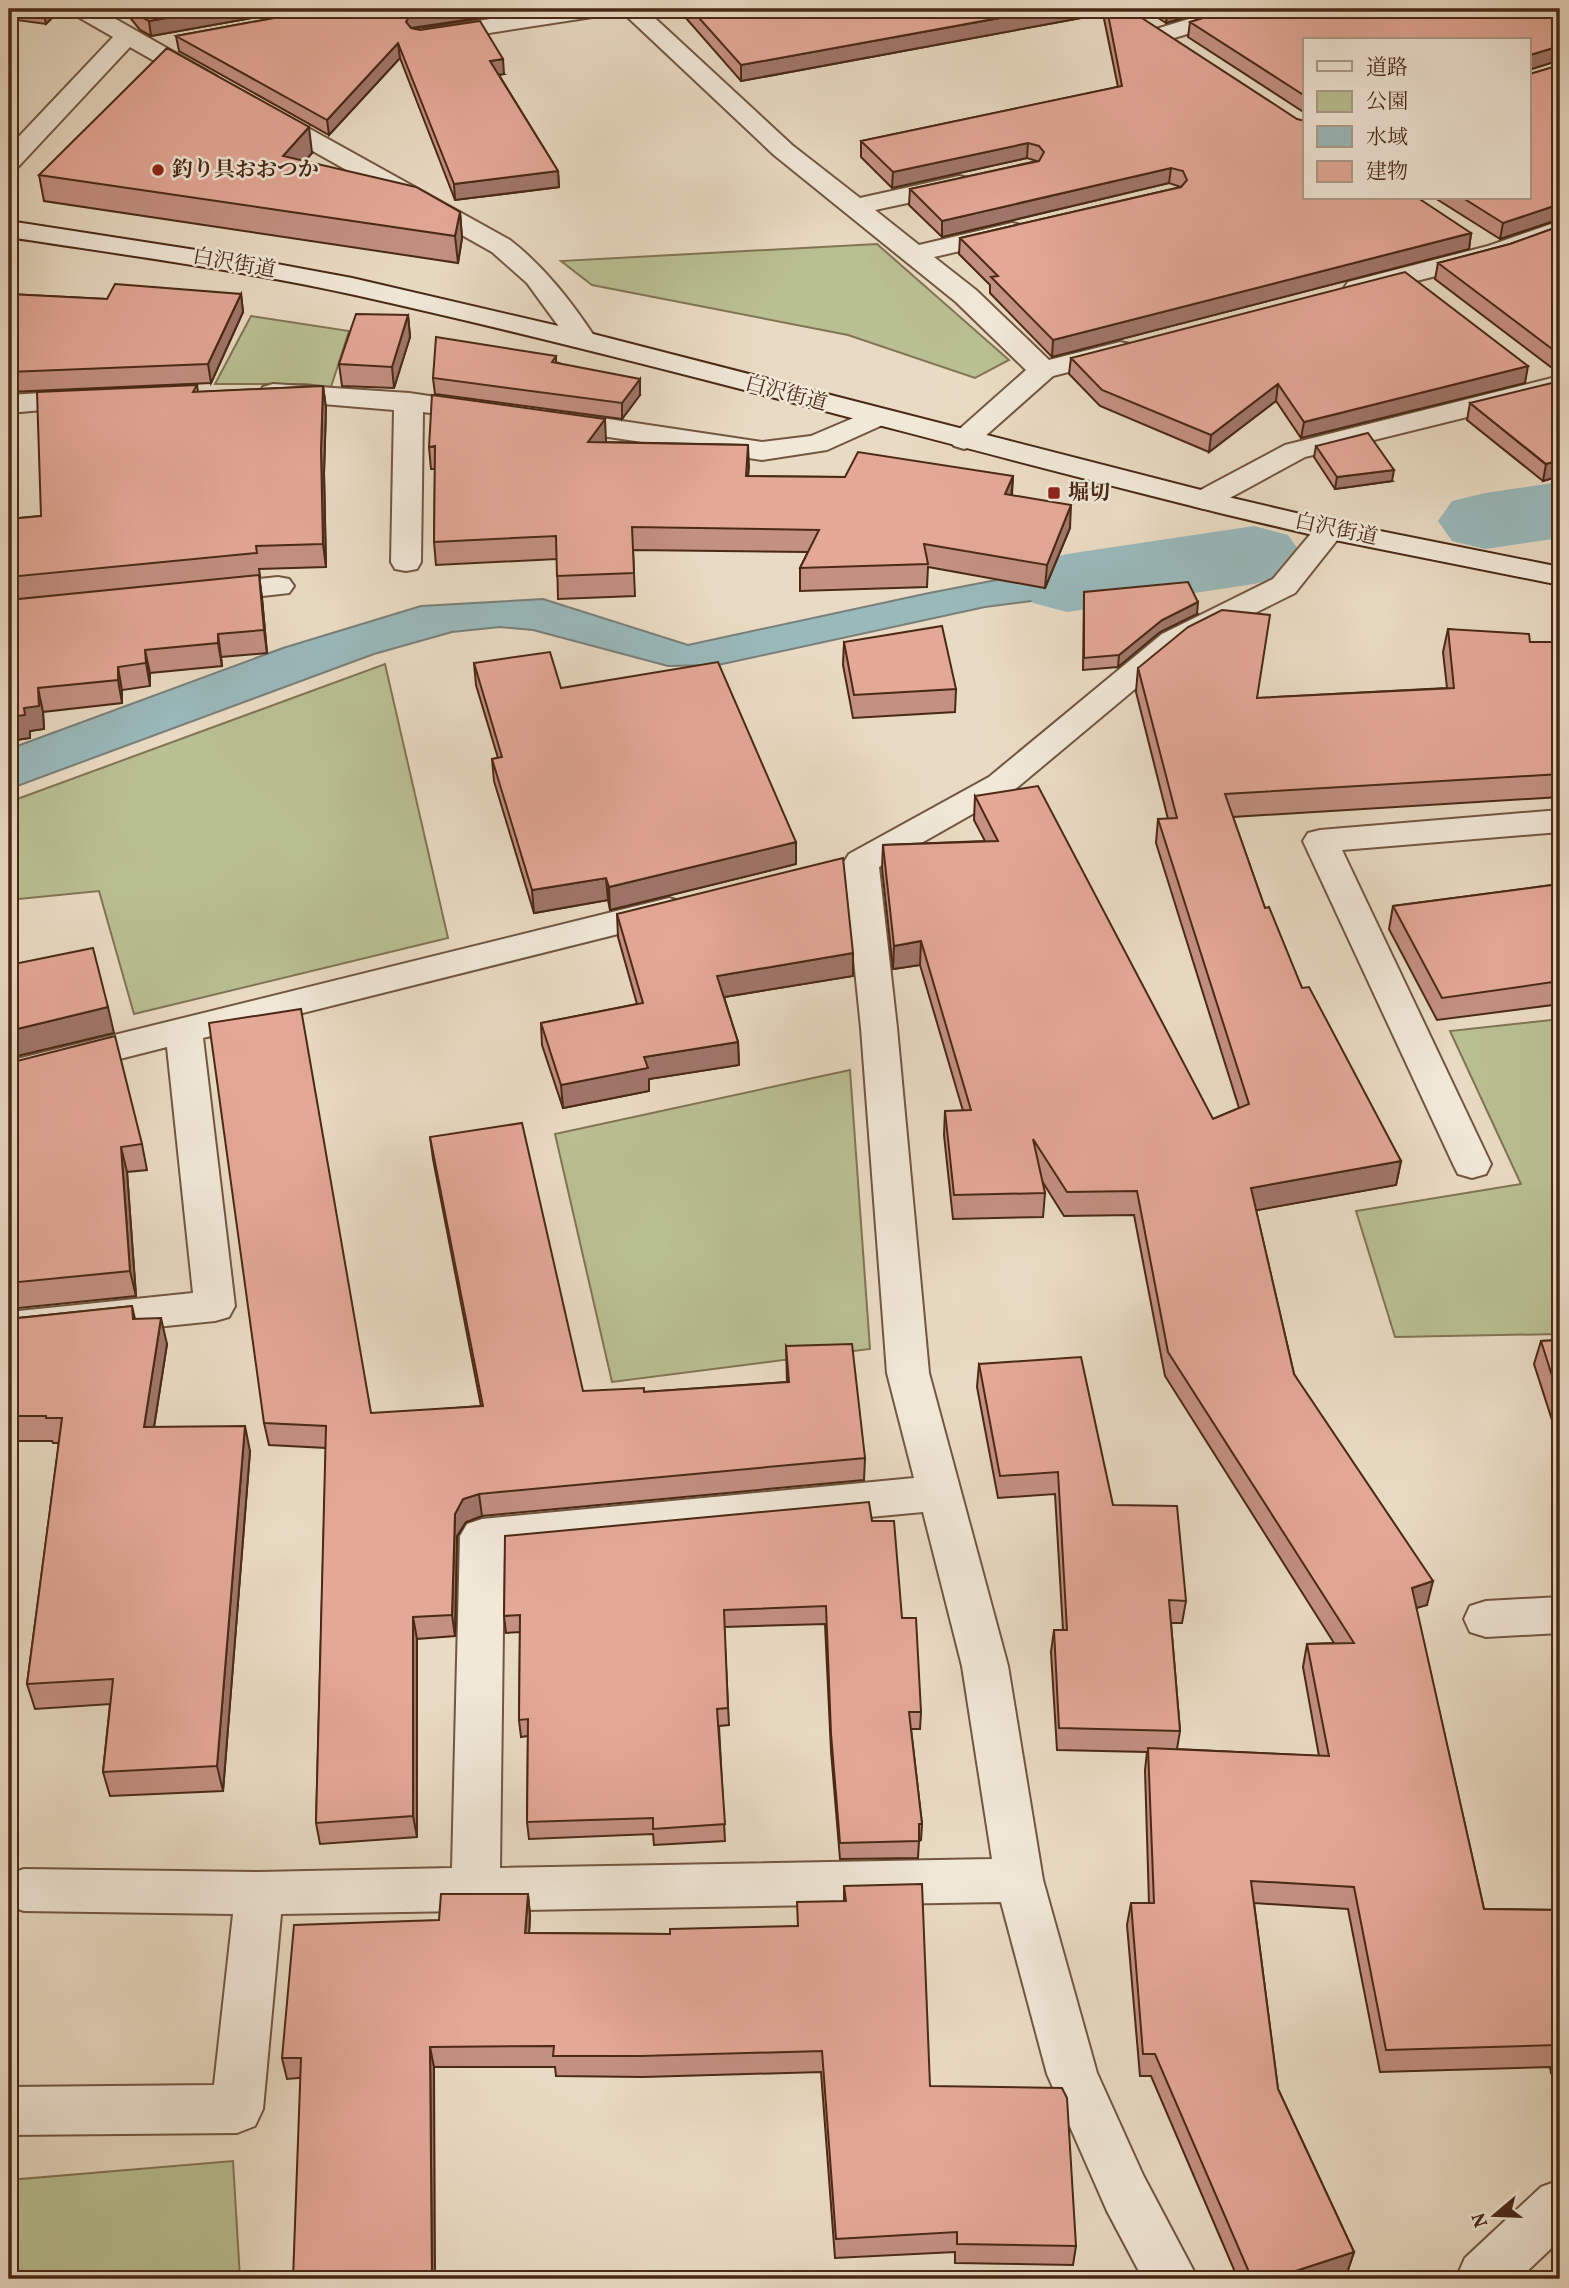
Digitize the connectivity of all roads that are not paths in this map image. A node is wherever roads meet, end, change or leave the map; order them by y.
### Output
1 (81, 9) edge
2 (598, 9) edge
3 (632, 9) edge
4 (1246, 9) edge
5 (422, 36) edge
6 (185, 40) edge
7 (137, 41) junction
8 (1185, 49) edge
9 (9, 162) edge
10 (988, 178) edge
11 (855, 207) junction
12 (1035, 226) edge
13 (9, 229) edge
14 (1560, 229) edge
15 (1466, 232) edge
16 (1497, 252) junction
17 (914, 254) junction
18 (1408, 275) junction
19 (1327, 296) edge
20 (1439, 299) edge
21 (583, 341) junction
22 (1151, 342) edge
23 (1522, 363) edge
24 (1043, 370) junction
25 (1557, 386) edge
26 (249, 393) edge
27 (114, 398) edge
28 (409, 402) junction
29 (9, 404) edge
30 (877, 417) junction
31 (964, 440) junction
32 (1204, 500) junction
33 (1331, 530) junction
34 (406, 562) dead end
35 (1560, 576) edge
36 (278, 586) dead end
37 (184, 595) edge
38 (1560, 821) edge
39 (699, 902) edge
40 (184, 1030) junction
41 (9, 1074) edge
42 (1472, 1164) dead end
43 (9, 1327) edge
44 (939, 1493) junction
45 (1560, 1615) edge
46 (1486, 1619) dead end
47 (1019, 1880) junction
48 (476, 1889) junction
49 (24, 1890) dead end
50 (259, 1893) junction
51 (9, 2111) edge
52 (1560, 2205) edge
53 (1484, 2276) dead end
54 (1171, 2279) edge

1 - 7 street
2 - 5 street
3 - 11 street
4 - 8 street
6 - 7 street
7 - 9 street
7 - 21 street
10 - 11 street
11 - 17 street
12 - 17 street
13 - 21 street, 白沢街道
14 - 16 street
15 - 16 street
16 - 18 street
17 - 24 street
18 - 19 street
18 - 20 street
21 - 30 street, 白沢街道
22 - 24 street
23 - 25 street
24 - 31 street
25 - 32 street
26 - 28 street
27 - 29 street
28 - 30 street
28 - 34 street
30 - 31 street, 白沢街道
31 - 32 street, 白沢街道
32 - 33 street, 白沢街道
33 - 35 street, 白沢街道
33 - 44 street
36 - 37 street
38 - 42 street
39 - 40 street
40 - 41 street
40 - 43 street
44 - 47 street
44 - 48 street
45 - 46 street
47 - 48 street
47 - 54 street
48 - 50 street
49 - 50 street
50 - 51 street
52 - 53 street

